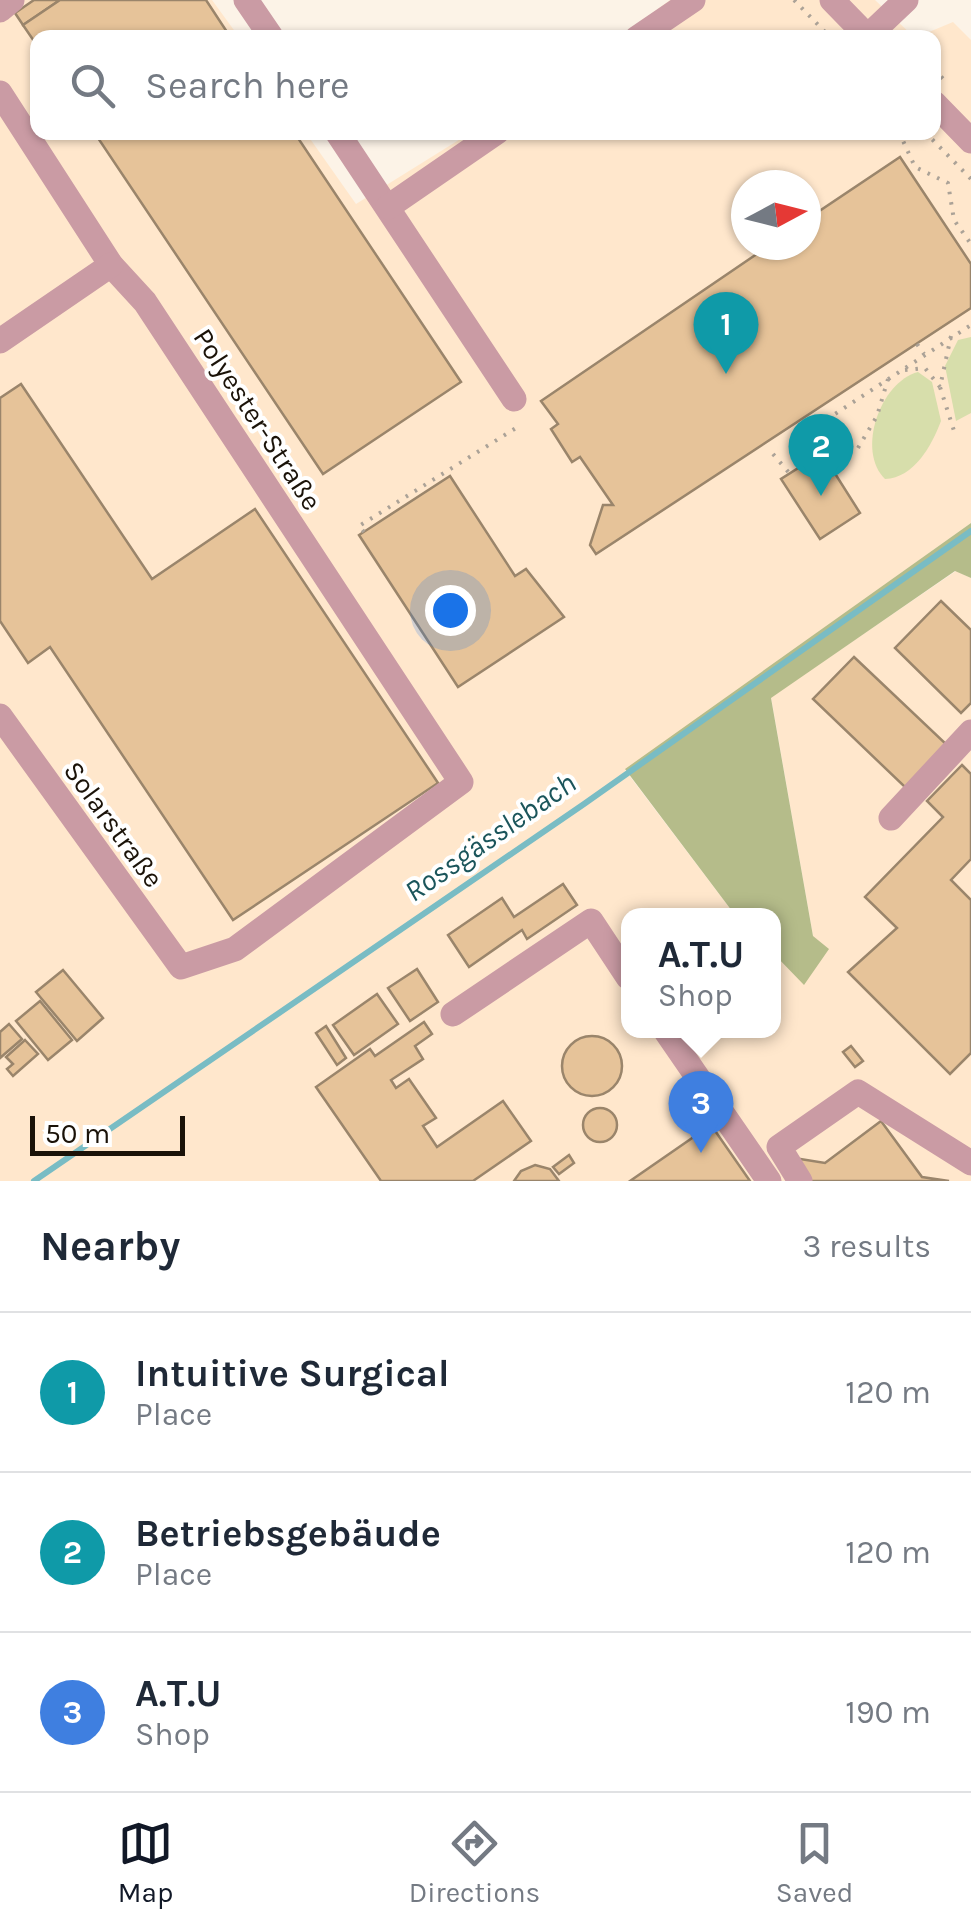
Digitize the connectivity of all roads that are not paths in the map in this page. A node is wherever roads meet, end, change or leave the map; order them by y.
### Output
1 (12, 0) edge
2 (246, 0) edge
3 (693, 0) edge
4 (832, 0) edge
5 (906, 0) edge
6 (0, 10) edge
7 (267, 30) edge
8 (650, 30) edge
9 (862, 30) edge
10 (876, 30) edge
11 (0, 93) edge
12 (941, 110) edge
13 (30, 139) edge
14 (30, 140) edge
15 (342, 140) edge
16 (485, 140) edge
17 (971, 141) edge
18 (388, 207) junction
19 (111, 265) junction
20 (0, 342) edge
21 (514, 399) dead end
22 (0, 716) edge
23 (971, 732) edge
24 (891, 818) dead end
25 (181, 966) joint
26 (621, 966) edge
27 (453, 1014) dead end
28 (671, 1038) edge
29 (971, 1163) edge
30 (769, 1181) edge
31 (800, 1181) edge

1 - 6 street
2 - 7 street
3 - 8 street
4 - 9 street
5 - 10 street
11 - 13 street, Polyester-Straße
12 - 17 street
14 - 19 street, Polyester-Straße
15 - 18 street
16 - 18 street
18 - 21 street
19 - 20 street
19 - 25 street, Polyester-Straße
22 - 25 street, Solarstraße
23 - 24 street
26 - 27 street
28 - 30 street
29 - 31 street

